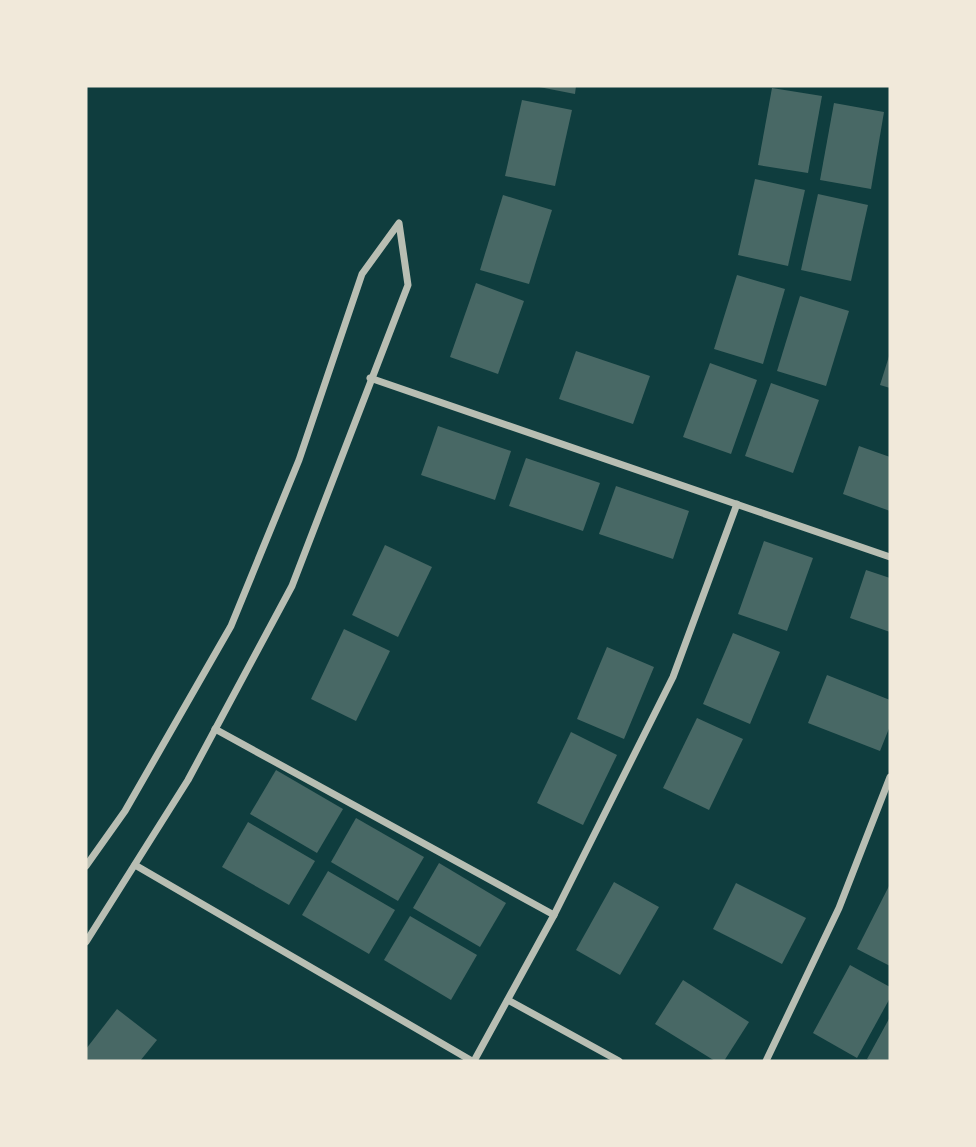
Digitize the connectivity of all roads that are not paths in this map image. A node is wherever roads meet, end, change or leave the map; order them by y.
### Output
1 (370, 378) junction
2 (737, 504) junction
3 (890, 557) edge
4 (215, 729) junction
5 (890, 777) edge
6 (135, 865) junction
7 (86, 866) edge
8 (554, 915) junction
9 (86, 942) edge
10 (508, 1000) junction
11 (473, 1061) edge
12 (619, 1061) edge
13 (766, 1061) edge

1 - 2 street
1 - 4 street
1 - 7 street
2 - 3 street
2 - 8 street
4 - 6 street
4 - 8 street
5 - 13 street
6 - 9 street
6 - 11 street
8 - 10 street
10 - 11 street
10 - 12 street

